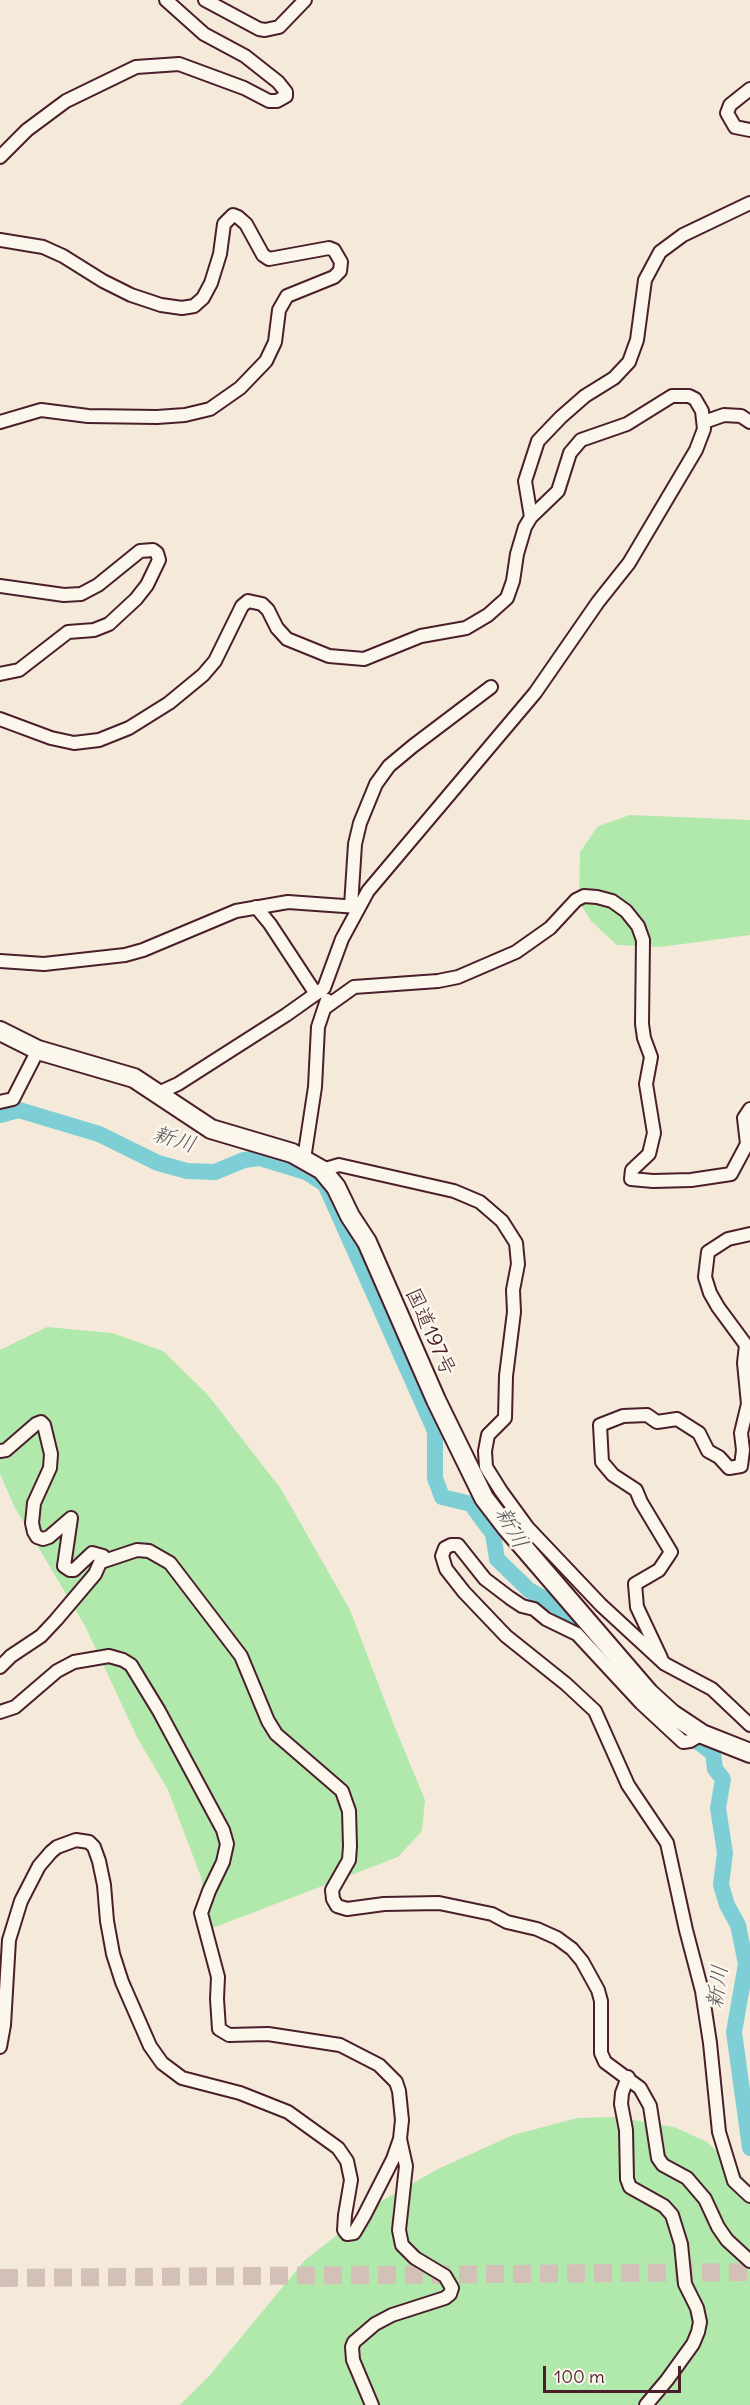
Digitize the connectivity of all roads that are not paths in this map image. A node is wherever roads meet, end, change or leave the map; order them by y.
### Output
1 (166, 0) edge
2 (205, 0) edge
3 (305, 0) edge
4 (750, 89) edge
5 (750, 130) edge
6 (0, 157) edge
7 (750, 203) edge
8 (0, 240) edge
9 (0, 422) edge
10 (704, 422) junction
11 (750, 422) edge
12 (531, 517) junction
13 (0, 586) edge
14 (0, 674) edge
15 (491, 687) dead end
16 (0, 719) edge
17 (354, 906) junction
18 (256, 907) junction
19 (0, 961) edge
20 (320, 991) junction
21 (326, 1006) junction
22 (0, 1031) edge
23 (38, 1050) junction
24 (156, 1094) junction
25 (0, 1102) edge
26 (750, 1109) edge
27 (304, 1159) junction
28 (322, 1170) junction
29 (750, 1234) edge
30 (747, 1365) edge
31 (0, 1451) edge
32 (102, 1562) junction
33 (583, 1628) junction
34 (664, 1664) junction
35 (0, 1667) edge
36 (0, 1712) edge
37 (750, 1725) edge
38 (750, 1753) edge
39 (0, 2047) edge
40 (628, 2077) junction
41 (400, 2139) junction
42 (750, 2196) edge
43 (750, 2261) edge
44 (372, 2405) edge
45 (646, 2405) edge

1 - 6 street
2 - 3 street
4 - 5 street
7 - 12 street
8 - 9 street
10 - 11 street
10 - 12 street
10 - 17 street
12 - 16 street
13 - 14 street
15 - 17 street
17 - 18 street
17 - 20 street
18 - 19 street
18 - 20 street
20 - 21 street
20 - 24 street
21 - 26 street
21 - 27 street
22 - 23 highway, 国道197号
23 - 24 highway, 国道197号
23 - 25 street
24 - 27 highway, 国道197号
27 - 28 highway, 国道197号
28 - 33 highway, 国道197号
28 - 34 street
29 - 30 street
30 - 34 street
31 - 32 street
32 - 35 street
32 - 40 street
33 - 38 highway, 国道197号
33 - 42 street
34 - 37 street
36 - 41 street
39 - 41 street
40 - 43 street
40 - 45 street
41 - 44 street

